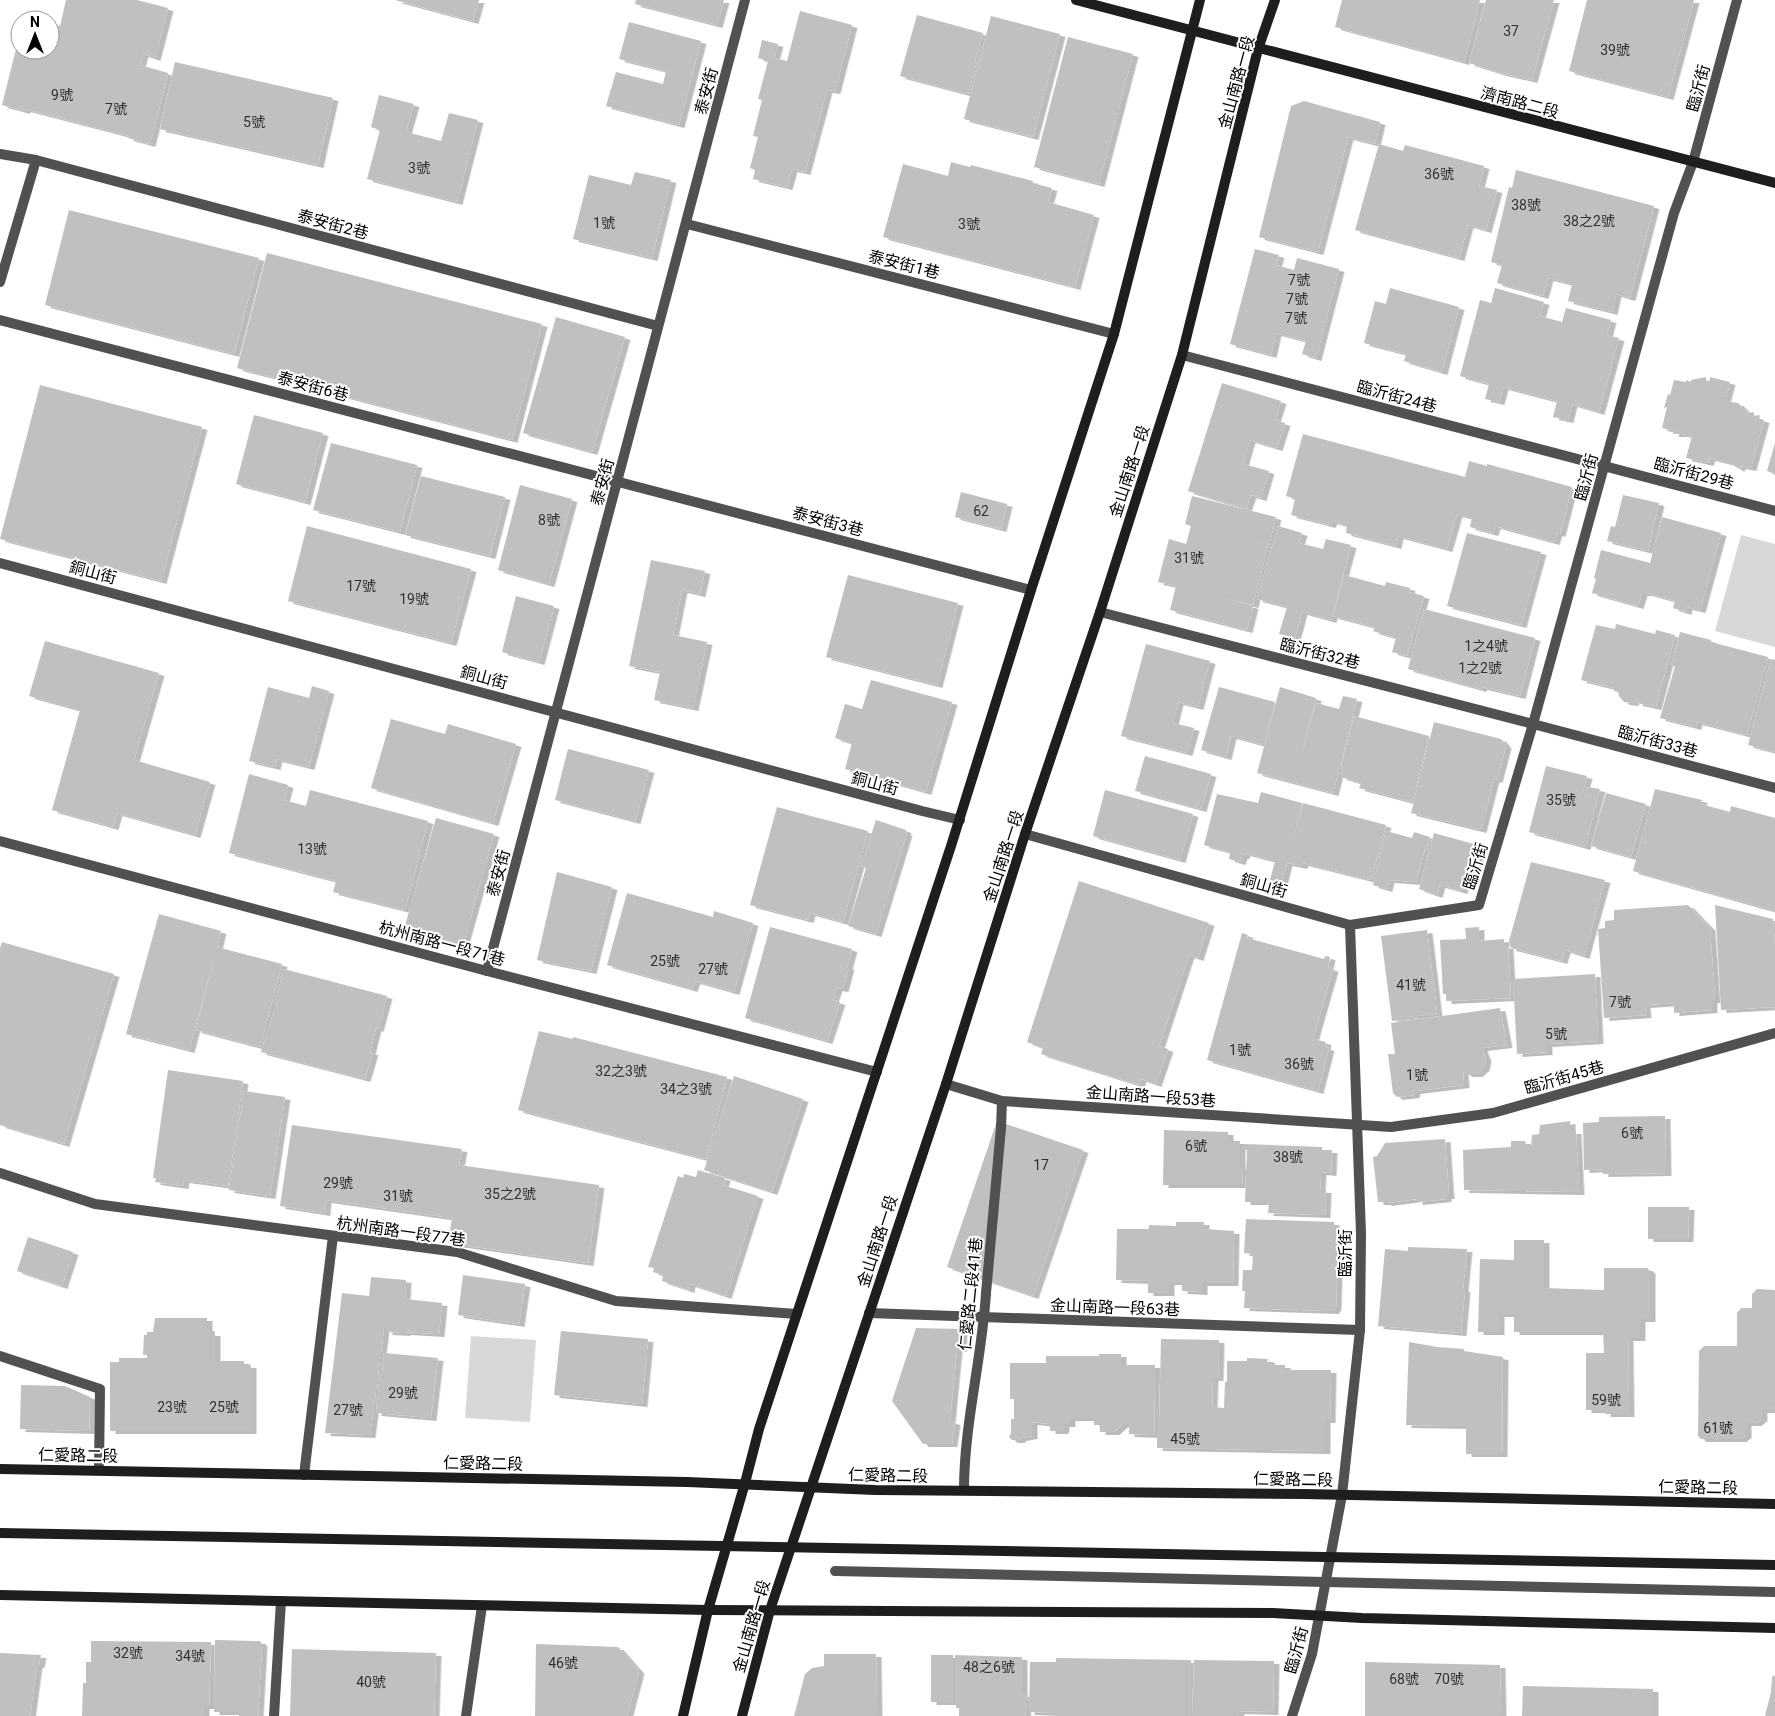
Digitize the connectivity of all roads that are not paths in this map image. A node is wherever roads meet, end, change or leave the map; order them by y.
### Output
1 (745, 0) edge
2 (1076, 0) edge
3 (1200, 0) edge
4 (1275, 0) edge
5 (1737, 0) edge
6 (1193, 31) junction
7 (1258, 49) junction
8 (0, 154) edge
9 (36, 160) junction
10 (1693, 162) junction
11 (1775, 183) edge
12 (687, 224) junction
13 (0, 282) edge
14 (0, 320) edge
15 (658, 326) junction
16 (1114, 334) junction
17 (1182, 355) junction
18 (1605, 465) junction
19 (618, 481) junction
20 (1775, 511) edge
21 (0, 563) edge
22 (1031, 590) junction
23 (1100, 612) junction
24 (555, 712) junction
25 (1533, 724) junction
26 (1775, 788) edge
27 (960, 820) junction
28 (1026, 834) junction
29 (0, 841) edge
30 (1350, 925) junction
31 (488, 971) junction
32 (1775, 1033) edge
33 (877, 1072) junction
34 (946, 1084) junction
35 (1002, 1101) junction
36 (1356, 1124) junction
37 (0, 1172) edge
38 (333, 1236) junction
39 (869, 1313) junction
40 (797, 1314) junction
41 (985, 1318) junction
42 (1360, 1330) junction
43 (0, 1356) edge
44 (0, 1468) edge
45 (99, 1470) junction
46 (304, 1475) junction
47 (745, 1483) junction
48 (812, 1488) junction
49 (964, 1490) junction
50 (1342, 1495) junction
51 (1775, 1504) edge
52 (0, 1533) edge
53 (727, 1546) junction
54 (791, 1547) junction
55 (1331, 1557) junction
56 (1775, 1565) edge
57 (835, 1571) dead end
58 (1326, 1582) junction
59 (1775, 1592) edge
60 (0, 1595) edge
61 (281, 1601) junction
62 (482, 1606) junction
63 (708, 1610) junction
64 (770, 1610) junction
65 (1320, 1615) junction
66 (1775, 1628) edge
67 (274, 1716) edge
68 (466, 1716) edge
69 (683, 1716) edge
70 (742, 1716) edge
71 (1292, 1716) edge

1 - 12 street, 泰安街
2 - 6 main road
3 - 6 main road
4 - 7 main road, 金山南路一段
5 - 10 street, 臨沂街
6 - 7 main road, 濟南路二段
6 - 16 main road
7 - 10 main road, 濟南路二段
7 - 17 main road, 金山南路一段
8 - 9 street, 泰安街2巷
9 - 13 street
9 - 15 street, 泰安街2巷
10 - 11 main road, 濟南路二段
10 - 18 street, 臨沂街
12 - 15 street, 泰安街
12 - 16 street, 泰安街1巷
14 - 19 street, 泰安街6巷
15 - 19 street, 泰安街
16 - 22 main road
17 - 18 street, 臨沂街24巷
17 - 23 main road, 金山南路一段
18 - 20 street, 臨沂街29巷
18 - 25 street, 臨沂街
19 - 22 street, 泰安街3巷
19 - 24 street, 泰安街
21 - 24 street, 銅山街
22 - 27 main road
23 - 25 street, 臨沂街32巷
23 - 28 main road, 金山南路一段
24 - 27 street, 銅山街
24 - 31 street, 泰安街
25 - 26 street, 臨沂街33巷
25 - 30 street, 臨沂街
27 - 33 main road
28 - 30 street, 銅山街
28 - 34 main road, 金山南路一段
29 - 31 street, 杭州南路一段71巷
30 - 36 street, 臨沂街
31 - 33 street, 杭州南路一段71巷
32 - 36 street, 臨沂街45巷
33 - 40 main road
34 - 35 street, 金山南路一段53巷
34 - 39 main road, 金山南路一段
35 - 36 street, 金山南路一段53巷
35 - 41 street, 仁愛路二段41巷
36 - 42 street, 臨沂街
37 - 38 street, 杭州南路一段77巷
38 - 40 street, 杭州南路一段77巷
38 - 46 street
39 - 41 street, 金山南路一段63巷
39 - 48 main road, 金山南路一段
40 - 47 main road
41 - 42 street, 金山南路一段63巷
41 - 49 street, 仁愛路二段41巷
42 - 50 street, 臨沂街
43 - 45 street
44 - 45 main road, 仁愛路二段
45 - 46 main road, 仁愛路二段
46 - 47 main road, 仁愛路二段
47 - 48 main road, 仁愛路二段
47 - 53 main road
48 - 49 main road, 仁愛路二段
48 - 54 main road, 金山南路一段
49 - 50 main road, 仁愛路二段
50 - 51 main road, 仁愛路二段
50 - 55 street, 臨沂街
52 - 53 main road
53 - 54 main road
53 - 63 main road
54 - 55 main road
54 - 64 main road, 金山南路一段
55 - 56 main road
55 - 58 street, 臨沂街
57 - 58 street
58 - 59 street
58 - 65 street, 臨沂街
60 - 61 main road
61 - 62 main road
61 - 67 street
62 - 63 main road
62 - 68 street
63 - 64 main road
63 - 69 main road
64 - 65 main road
64 - 70 main road, 金山南路一段
65 - 66 main road
65 - 71 street, 臨沂街

